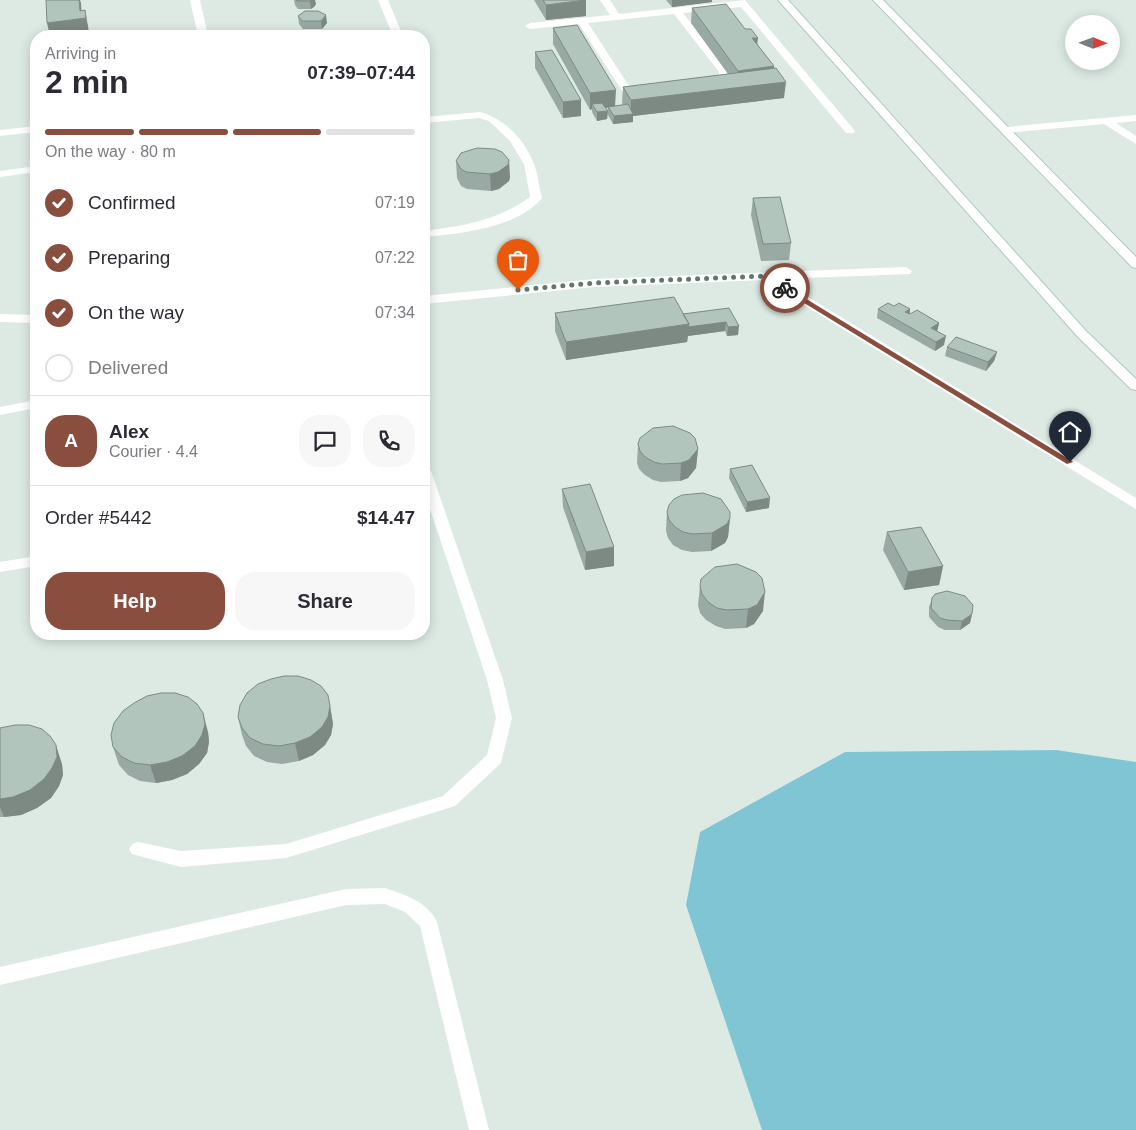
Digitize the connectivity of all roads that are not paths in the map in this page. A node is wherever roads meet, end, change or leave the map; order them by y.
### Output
1 (195, 0) edge
2 (383, 0) edge
3 (605, 0) edge
4 (783, 0) edge
5 (878, 0) edge
6 (742, 2) edge
7 (677, 11) junction
8 (616, 17) junction
9 (582, 21) junction
10 (530, 26) dead end
11 (202, 30) edge
12 (396, 30) edge
13 (699, 85) edge
14 (652, 90) edge
15 (1136, 118) edge
16 (430, 119) edge
17 (1111, 124) junction
18 (1136, 128) edge
19 (30, 130) edge
20 (1006, 130) junction
21 (850, 131) dead end
22 (0, 133) edge
23 (1136, 141) edge
24 (30, 169) edge
25 (0, 174) edge
26 (430, 233) edge
27 (1136, 264) edge
28 (906, 271) dead end
29 (765, 276) junction
30 (430, 299) edge
31 (0, 318) edge
32 (30, 319) edge
33 (1136, 386) edge
34 (30, 405) edge
35 (0, 411) edge
36 (430, 501) edge
37 (1136, 504) edge
38 (30, 562) edge
39 (0, 567) edge
40 (138, 849) dead end
41 (0, 976) edge
42 (479, 1130) edge

1 - 11 main road
2 - 12 main road
3 - 8 main road
4 - 33 main road
5 - 20 main road
6 - 7 main road
6 - 21 main road
7 - 8 main road
7 - 13 main road
8 - 9 main road
9 - 10 main road
9 - 14 main road
15 - 17 main road
16 - 26 main road
17 - 18 main road
17 - 20 main road
17 - 23 main road
19 - 22 main road
20 - 27 main road
24 - 25 main road
28 - 29 main road
29 - 30 main road
29 - 37 main road
31 - 32 main road
34 - 35 main road
36 - 40 main road
38 - 39 main road
41 - 42 main road

